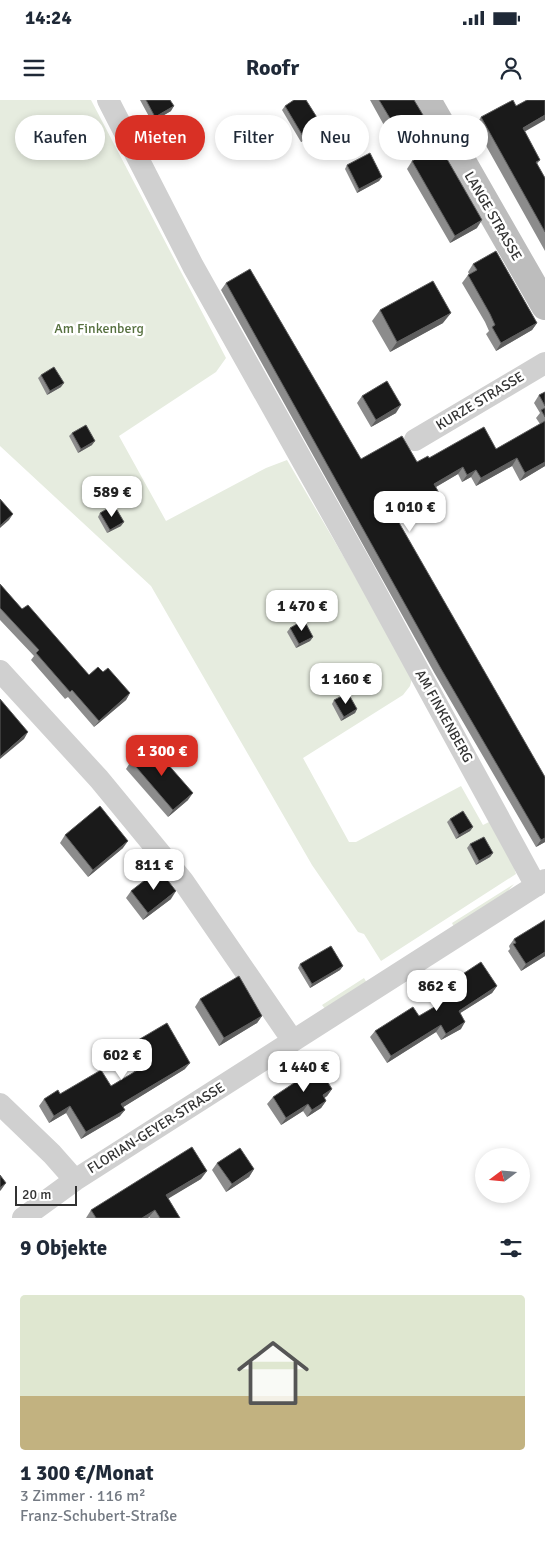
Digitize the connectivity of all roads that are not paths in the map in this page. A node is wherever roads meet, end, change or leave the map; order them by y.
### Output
1 (108, 100) edge
2 (427, 100) edge
3 (545, 306) edge
4 (545, 363) edge
5 (415, 440) dead end
6 (0, 671) edge
7 (541, 883) edge
8 (293, 1042) junction
9 (0, 1104) edge
10 (75, 1180) junction
11 (23, 1218) edge

1 - 7 street, AM FINKENBERG
2 - 3 street, LANGE STRASSE
4 - 5 street, KURZE STRASSE
6 - 8 street
7 - 8 street, FLORIAN-GEYER-STRASSE
8 - 10 street, FLORIAN-GEYER-STRASSE
9 - 10 street
10 - 11 street, FLORIAN-GEYER-STRASSE

